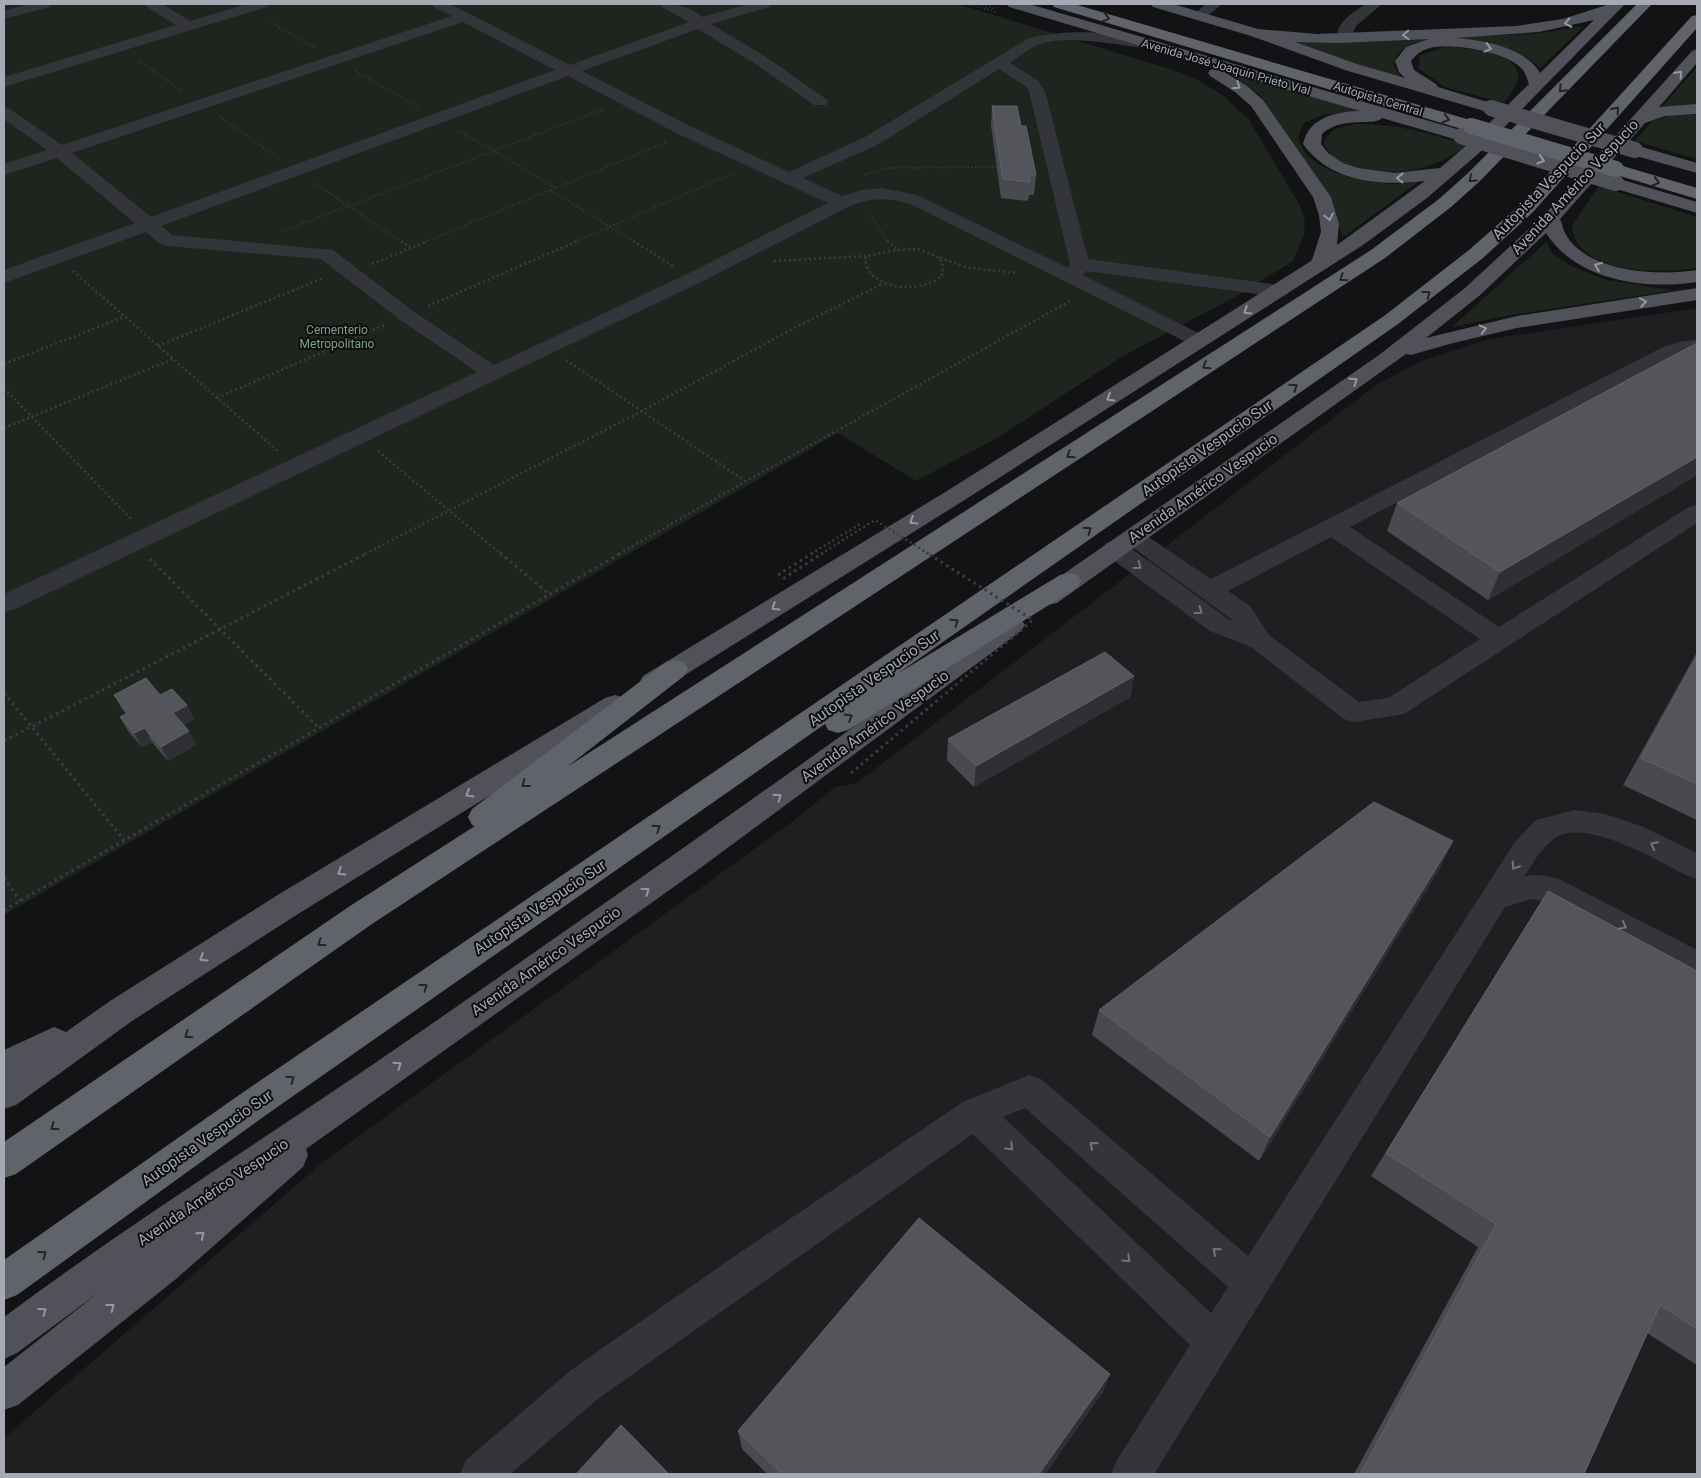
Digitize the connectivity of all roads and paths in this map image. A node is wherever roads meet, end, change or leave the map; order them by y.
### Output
1 (44, 4) edge
2 (152, 4) edge
3 (439, 4) edge
4 (667, 4) edge
5 (764, 4) edge
6 (1014, 4) edge
7 (1059, 4) edge
8 (1100, 4) edge
9 (1158, 4) edge
10 (1216, 4) edge
11 (1375, 4) edge
12 (1645, 4) edge
13 (255, 6) edge
14 (1616, 6) edge
15 (4, 14) edge
16 (1199, 16) junction
17 (464, 17) junction
18 (1697, 20) edge
19 (699, 23) junction
20 (188, 26) junction
21 (1256, 33) junction
22 (1345, 38) junction
23 (1145, 43) junction
24 (118, 47) junction
25 (1697, 54) edge
26 (336, 60) junction
27 (998, 62) junction
28 (570, 70) junction
29 (4, 82) edge
30 (1536, 86) junction
31 (1449, 96) junction
32 (628, 100) junction
33 (820, 102) dead end
34 (202, 104) junction
35 (1697, 109) edge
36 (4, 112) edge
37 (439, 119) junction
38 (1637, 120) junction
39 (1476, 122) junction
40 (1416, 123) junction
41 (690, 132) junction
42 (59, 151) junction
43 (494, 151) junction
44 (757, 163) junction
45 (1623, 165) junction
46 (997, 167) edge
47 (1697, 167) edge
48 (4, 170) edge
49 (296, 170) junction
50 (1448, 171) junction
51 (790, 178) junction
52 (1697, 179) edge
53 (556, 188) junction
54 (550, 190) junction
55 (836, 199) junction
56 (1696, 204) edge
57 (350, 206) junction
58 (868, 211) dead end
59 (1551, 218) junction
60 (147, 225) junction
61 (610, 227) junction
62 (239, 247) junction
63 (411, 248) junction
64 (897, 250) junction
65 (868, 256) junction
66 (58, 258) junction
67 (939, 258) junction
68 (766, 261) dead end
69 (1318, 266) junction
70 (350, 270) junction
71 (1076, 271) junction
72 (1022, 274) dead end
73 (1697, 276) edge
74 (4, 277) edge
75 (694, 278) junction
76 (884, 283) junction
77 (1097, 290) junction
78 (1279, 291) junction
79 (1697, 294) edge
80 (124, 316) junction
81 (406, 316) junction
82 (1199, 341) junction
83 (158, 346) junction
84 (1697, 346) edge
85 (547, 348) junction
86 (173, 359) junction
87 (1386, 359) junction
88 (4, 364) edge
89 (492, 373) junction
90 (4, 388) edge
91 (217, 398) junction
92 (642, 411) junction
93 (32, 416) junction
94 (4, 428) edge
95 (360, 436) junction
96 (295, 466) junction
97 (746, 481) junction
98 (450, 510) junction
99 (1697, 512) edge
100 (860, 524) dead end
101 (1332, 526) junction
102 (141, 539) junction
103 (1124, 543) junction
104 (1070, 582) junction
105 (1210, 590) junction
106 (550, 595) junction
107 (4, 604) edge
108 (221, 629) junction
109 (1499, 640) junction
110 (1260, 641) junction
111 (675, 669) junction
112 (4, 693) edge
113 (31, 727) junction
114 (319, 728) junction
115 (4, 741) edge
116 (851, 772) dead end
117 (684, 809) junction
118 (124, 840) junction
119 (1697, 867) edge
120 (4, 878) edge
121 (1494, 898) junction
122 (20, 901) junction
123 (4, 910) edge
124 (361, 915) junction
125 (1697, 965) edge
126 (121, 1011) junction
127 (4, 1066) edge
128 (358, 1093) junction
129 (4, 1094) edge
130 (975, 1113) junction
131 (4, 1162) edge
132 (4, 1282) edge
133 (1252, 1283) junction
134 (4, 1340) edge
135 (1215, 1343) junction
136 (4, 1391) edge
137 (480, 1474) edge
138 (1132, 1474) edge

1 - 15 street
2 - 20 street
3 - 17 street
4 - 19 street
5 - 19 street
6 - 23 main road, Avenida José Joaquín Prieto Vial
7 -> 39 highway, Autopista Central
8 - 39 highway, Autopista Central
9 - 16 main road, Avenida José Joaquín Prieto Vial
10 - 16 street
11 - 22 street
12 -> 124 highway
13 - 20 street
13 - 26 path
14 -> 22 main road, Avenida José Joaquín Prieto Vial
14 - 30 main road
16 - 21 main road, Avenida José Joaquín Prieto Vial
17 - 26 street
17 - 28 street
117 -> 18 highway, Autopista Vespucio Sur
19 - 28 street
19 - 33 street
20 - 24 street
21 - 22 main road, Avenida José Joaquín Prieto Vial
21 - 31 main road, Avenida José Joaquín Prieto Vial
23 - 27 street
23 - 40 main road, Avenida José Joaquín Prieto Vial
23 -> 69 main road
24 - 29 street
24 - 34 path
38 -> 25 main road, Avenida Américo Vespucio
26 - 34 street
26 - 37 path
27 - 51 street
27 - 71 street
28 - 32 street
28 - 37 street
31 -> 30 main road
30 - 50 main road
31 - 39 main road, Avenida José Joaquín Prieto Vial
32 - 41 street
32 - 43 path
34 - 42 street
34 - 49 path
35 - 38 main road
36 - 42 street
37 - 43 path
37 - 49 street
38 - 59 main road, Avenida Américo Vespucio
39 - 40 main road, Avenida José Joaquín Prieto Vial
39 -> 45 main road, Avenida José Joaquín Prieto Vial, bridge
39 - 45 main road, Avenida José Joaquín Prieto Vial, bridge
50 -> 40 main road
41 - 44 street
41 - 53 path
42 - 48 street
42 - 60 street
43 - 53 path
43 - 57 path
44 - 51 street
44 - 61 path
45 - 47 main road, Avenida José Joaquín Prieto Vial
45 - 52 highway
45 -> 56 main road, Avenida José Joaquín Prieto Vial
46 - 55 path
49 - 57 path
49 - 60 street
50 - 69 main road
51 - 55 street
53 - 54 path
54 - 61 path
54 - 63 path
55 - 71 street
55 - 75 street
57 - 62 path
57 - 63 path
58 - 64 path
73 -> 59 main road
59 - 87 main road, Avenida Américo Vespucio
60 - 62 street
60 - 66 street
61 - 75 path
61 - 81 path
62 - 70 street
63 - 70 path
64 - 65 path
64 - 67 path
65 - 68 path
65 - 76 path
66 - 74 street
66 - 80 path
67 - 72 path
67 - 76 path
69 - 78 main road
70 - 81 street
70 - 83 path
71 - 77 street
71 - 78 street
75 - 85 street
76 - 92 path
77 - 82 street
77 - 97 path
78 -> 82 main road
87 -> 79 main road
80 - 83 path
80 - 88 path
81 - 89 street
81 - 91 path
82 -> 111 main road
83 - 86 path
84 - 101 street
85 - 89 street
85 - 92 path
86 - 91 path
86 - 93 path
103 -> 87 main road, Avenida Américo Vespucio
89 - 95 street
90 - 93 path
91 - 96 path
92 - 97 path
92 - 98 path
93 - 94 path
93 - 102 path
95 - 96 street
95 - 98 path
96 - 102 street
97 - 106 path
98 - 106 path
98 - 108 path
99 - 109 street
100 - 116 path, bridge
101 - 105 street
101 - 109 street
102 - 107 street
102 - 108 path
103 - 104 main road, Avenida Américo Vespucio
103 - 105 street
103 -> 110 street
117 -> 104 highway
128 -> 104 main road, Avenida Américo Vespucio
105 - 110 street
106 - 114 path
108 - 113 path
108 - 114 path
109 - 110 street
111 -> 124 highway
111 -> 126 main road
112 - 113 path
113 - 115 path
113 - 118 path
114 - 118 path
132 -> 117 highway, Autopista Vespucio Sur
118 - 122 path
119 -> 121 street
120 - 122 path
121 -> 125 street
121 - 133 street
122 - 123 path
124 -> 131 highway
126 - 127 main road
126 - 129 main road
134 -> 128 main road, Avenida Américo Vespucio
136 -> 128 main road
133 -> 130 street
130 -> 135 street
130 - 137 street
133 - 135 street
135 - 138 street

